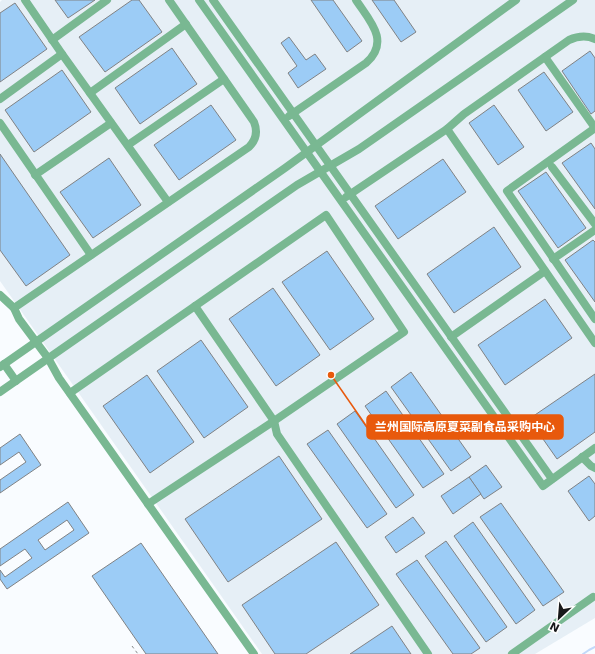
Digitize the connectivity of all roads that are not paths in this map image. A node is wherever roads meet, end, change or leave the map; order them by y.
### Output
1 (25, 0) edge
2 (107, 0) edge
3 (169, 0) edge
4 (199, 0) edge
5 (213, 0) edge
6 (356, 0) edge
7 (516, 0) edge
8 (573, 0) edge
9 (186, 24) junction
10 (595, 39) edge
11 (52, 40) junction
12 (62, 54) junction
13 (545, 57) junction
14 (224, 79) junction
15 (90, 93) junction
16 (0, 99) edge
17 (292, 113) junction
18 (283, 119) junction
19 (0, 123) edge
20 (111, 123) junction
21 (595, 128) edge
22 (447, 129) junction
23 (128, 145) junction
24 (316, 146) junction
25 (306, 152) junction
26 (330, 166) junction
27 (552, 167) dead end
28 (320, 172) junction
29 (35, 175) junction
30 (350, 194) junction
31 (340, 201) junction
32 (168, 202) junction
33 (595, 224) edge
34 (595, 230) edge
35 (90, 255) junction
36 (553, 259) junction
37 (545, 271) junction
38 (0, 295) edge
39 (0, 301) edge
40 (195, 306) junction
41 (14, 308) junction
42 (595, 319) edge
43 (451, 337) junction
44 (36, 341) junction
45 (595, 343) edge
46 (48, 358) junction
47 (2, 365) edge
48 (16, 381) junction
49 (0, 392) edge
50 (70, 393) junction
51 (274, 421) junction
52 (595, 448) edge
53 (582, 457) junction
54 (595, 468) edge
55 (552, 479) junction
56 (148, 504) junction
57 (593, 597) dead end
58 (254, 654) edge
59 (428, 654) edge
60 (512, 654) edge

1 - 11 street
2 - 11 street
3 - 9 street
4 - 18 street
5 - 17 street
6 - 17 street
7 - 24 street
8 - 26 street
9 - 14 street
9 - 15 street
10 - 13 street
11 - 12 street
12 - 15 street
12 - 16 street
13 - 21 street
13 - 22 street
14 - 23 street
14 - 32 street
15 - 20 street
17 - 18 street
17 - 24 street
18 - 25 street
19 - 29 street
20 - 23 street
20 - 29 street
21 - 36 street
22 - 30 street
22 - 37 street
23 - 32 street
24 - 25 street
24 - 26 street
25 - 28 street
25 - 44 street
26 - 28 street
26 - 30 street
27 - 33 street
28 - 31 street
28 - 46 street
29 - 35 street
30 - 31 street
30 - 43 street
31 - 55 street
32 - 35 street
34 - 36 street
35 - 41 street
36 - 42 street
37 - 43 street
37 - 45 street
38 - 41 street
39 - 41 street
40 - 50 street
40 - 51 street
40 - 51 street
41 - 44 street
43 - 55 street
44 - 46 street
44 - 47 street
46 - 48 street
46 - 50 street
47 - 48 street
48 - 49 street
50 - 56 street
51 - 56 street
51 - 59 street
52 - 53 street
53 - 54 street
53 - 55 street
56 - 58 street
57 - 60 street

